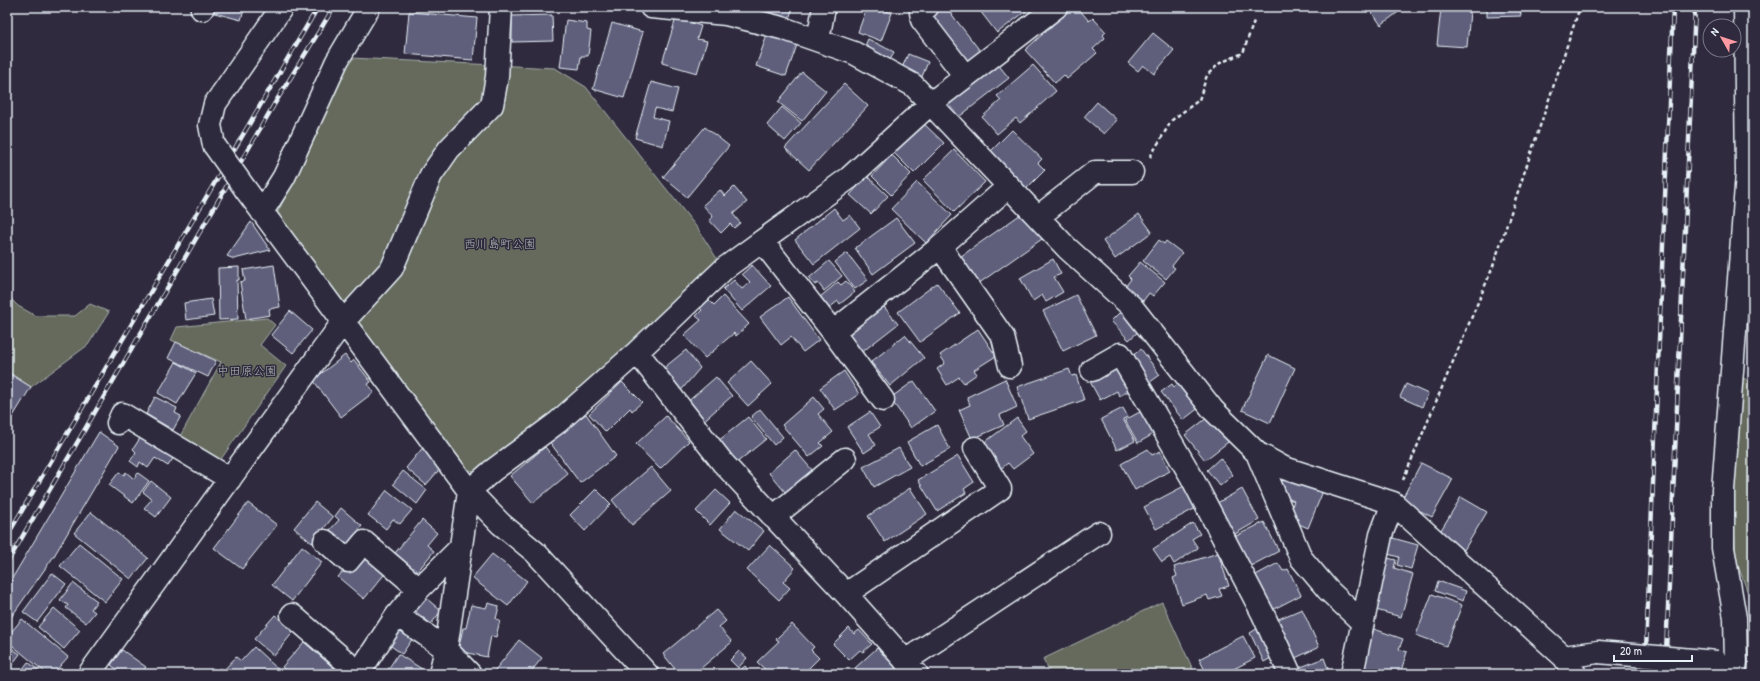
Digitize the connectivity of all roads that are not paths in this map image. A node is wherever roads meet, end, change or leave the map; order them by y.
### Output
1 (282, 7) edge
2 (369, 7) edge
3 (501, 7) edge
4 (651, 7) edge
5 (824, 7) edge
6 (927, 7) edge
7 (1056, 7) edge
8 (1745, 7) edge
9 (818, 40) junction
10 (965, 76) junction
11 (930, 104) junction
12 (1132, 172) road end
13 (1009, 186) junction
14 (262, 212) junction
15 (1038, 217) junction
16 (762, 241) junction
17 (940, 247) junction
18 (343, 322) junction
19 (833, 332) junction
20 (637, 352) junction
21 (1010, 366) dead end
22 (1092, 370) dead end
23 (883, 400) dead end
24 (118, 423) dead end
25 (975, 448) dead end
26 (1257, 453) junction
27 (845, 459) dead end
28 (230, 479) junction
29 (469, 490) junction
30 (1393, 503) junction
31 (774, 517) junction
32 (1099, 533) dead end
33 (325, 541) dead end
34 (460, 548) junction
35 (419, 589) junction
36 (846, 594) junction
37 (292, 615) dead end
38 (397, 615) junction
39 (1362, 623) junction
40 (446, 649) junction
41 (1569, 666) edge
42 (1729, 666) edge
43 (911, 667) edge
44 (91, 673) edge
45 (358, 673) edge
46 (440, 674) edge
47 (470, 674) edge
48 (647, 674) edge
49 (1290, 674) edge
50 (1352, 674) edge

1 - 14 street, bridge
2 - 14 street
3 - 18 street
4 - 9 street
5 - 9 street
6 - 10 street
7 - 10 street
8 - 42 street
9 - 11 street
10 - 11 street
11 - 13 street
11 - 16 street
12 - 15 street
13 - 15 street
13 - 17 street
14 - 18 street
15 - 26 street
16 - 19 street
16 - 20 street
17 - 19 street
17 - 21 street
18 - 28 street
18 - 29 street
19 - 23 street
20 - 29 street
20 - 31 street
22 - 49 street
24 - 28 street
25 - 36 street
26 - 30 street
26 - 39 street
27 - 31 street
28 - 44 street
29 - 34 street
29 - 48 street
30 - 39 street
30 - 41 street
31 - 36 street
32 - 43 street
33 - 35 street
34 - 35 street
34 - 40 street
35 - 38 street
36 - 43 street
37 - 45 street
38 - 40 street
38 - 45 street
39 - 50 street
40 - 46 street
40 - 47 street
41 - 42 street, bridge

